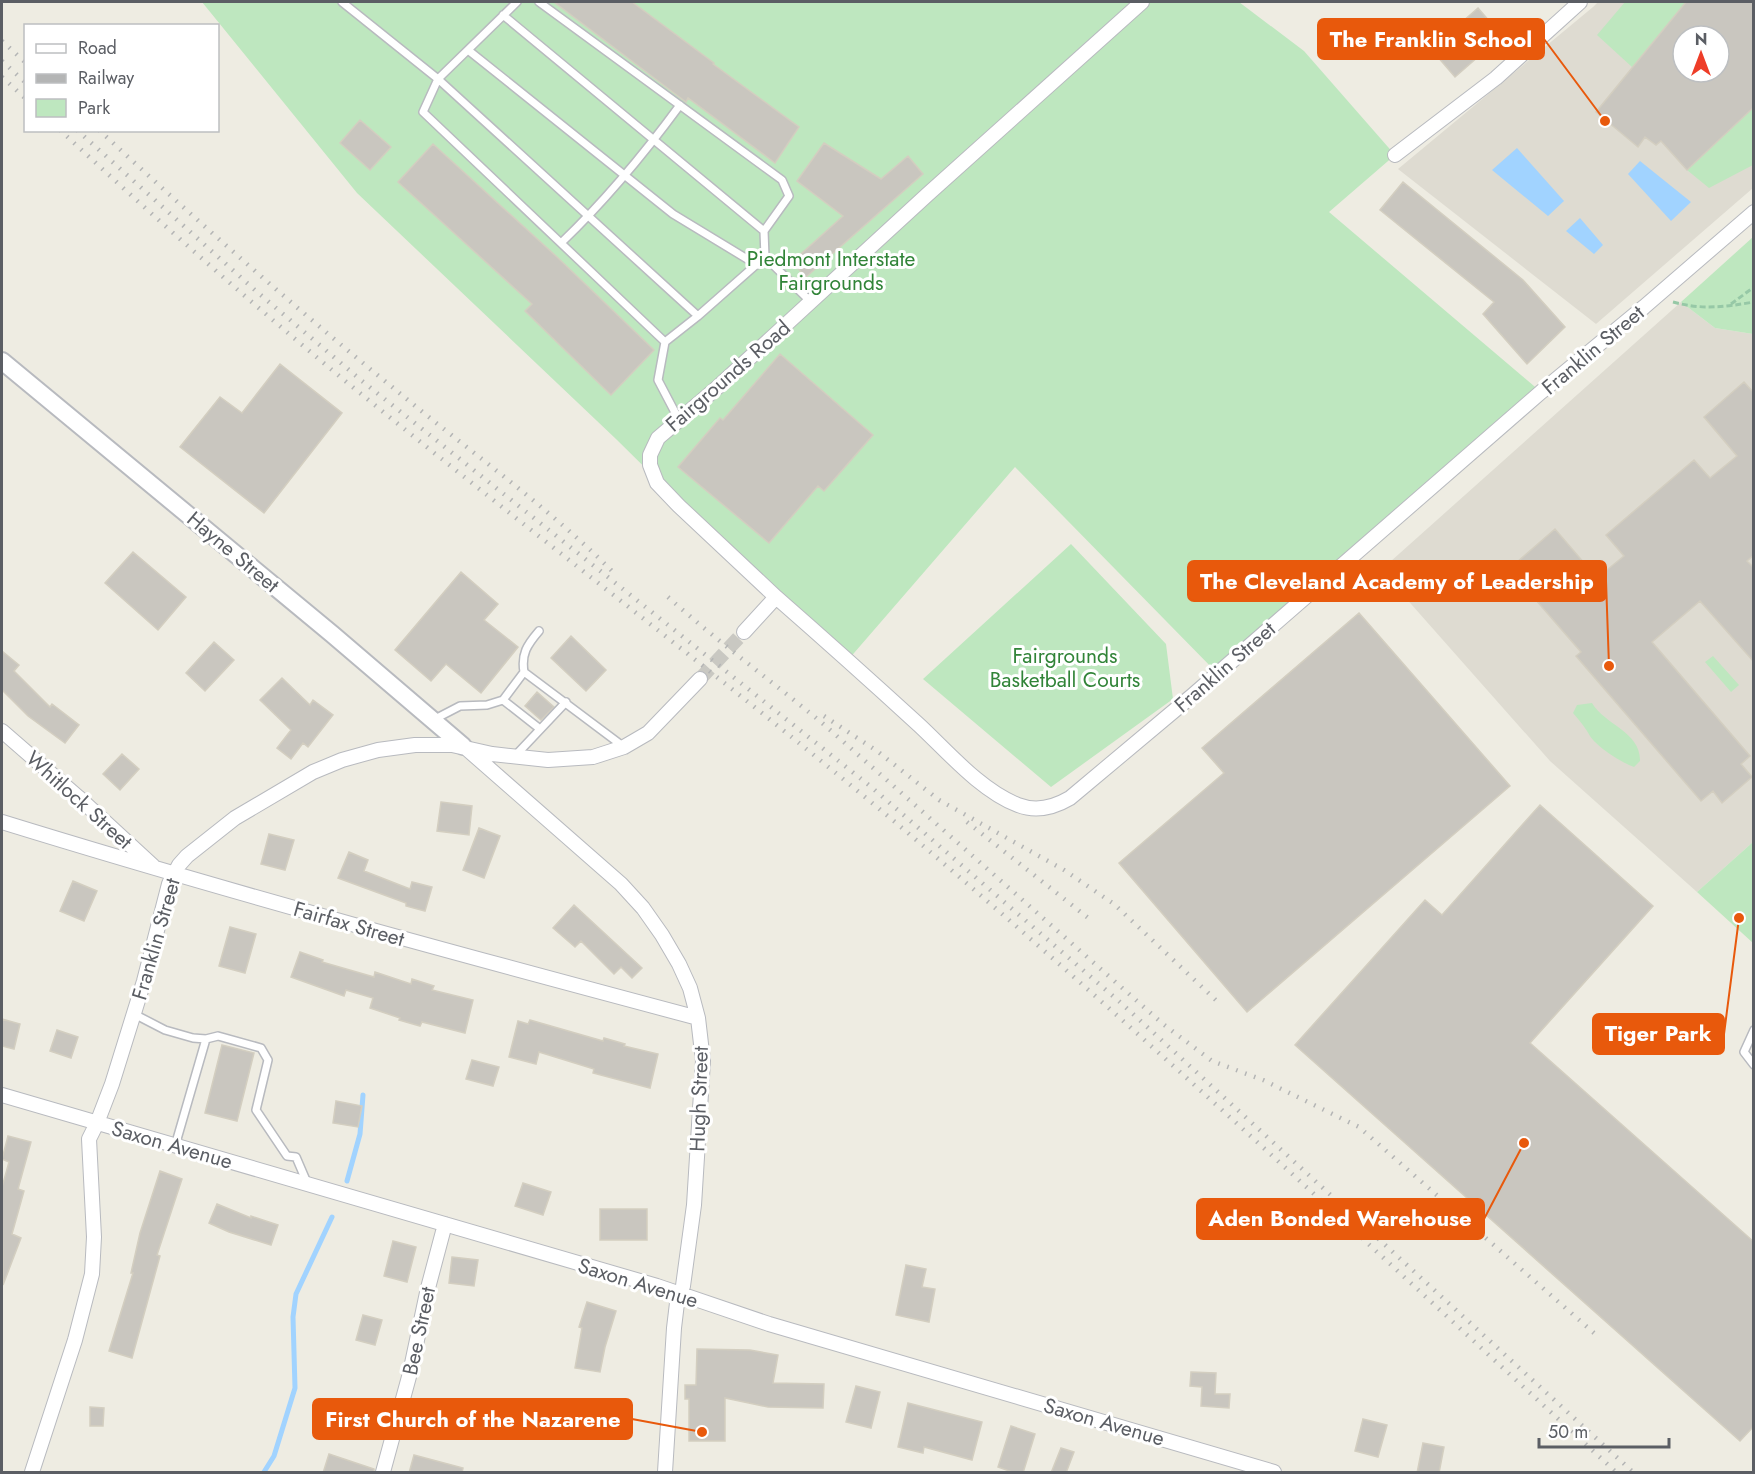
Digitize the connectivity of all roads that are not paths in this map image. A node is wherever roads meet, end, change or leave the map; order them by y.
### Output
1 (342, 2) edge
2 (517, 2) edge
3 (539, 2) edge
4 (1142, 2) edge
5 (1580, 2) edge
6 (504, 15) junction
7 (468, 50) junction
8 (438, 80) junction
9 (680, 105) junction
10 (654, 140) junction
11 (1395, 155) dead end
12 (625, 175) junction
13 (1754, 212) edge
14 (588, 217) junction
15 (764, 231) junction
16 (561, 243) junction
17 (765, 257) junction
18 (757, 265) junction
19 (811, 302) junction
20 (698, 315) junction
21 (665, 342) junction
22 (2, 361) edge
23 (679, 420) junction
24 (776, 597) junction
25 (539, 631) dead end
26 (744, 632) tunnel mouth
27 (524, 672) junction
28 (700, 679) tunnel mouth
29 (503, 700) junction
30 (566, 702) junction
31 (433, 720) junction
32 (540, 729) junction
33 (2, 731) edge
34 (463, 746) junction
35 (624, 747) junction
36 (515, 756) junction
37 (2, 822) edge
38 (156, 870) junction
39 (173, 875) junction
40 (134, 1014) junction
41 (698, 1018) junction
42 (1754, 1030) edge
43 (206, 1039) junction
44 (1754, 1065) edge
45 (2, 1095) edge
46 (97, 1123) junction
47 (175, 1146) junction
48 (308, 1185) junction
49 (445, 1224) junction
50 (680, 1294) junction
51 (32, 1473) edge
52 (383, 1473) edge
53 (665, 1473) edge
54 (1275, 1473) edge

1 - 8 lane
2 - 6 lane
3 - 9 lane
4 - 19 street, Fairgrounds Road
5 - 11 street
6 - 7 lane
6 - 10 lane
7 - 8 lane
7 - 12 lane
8 - 14 lane
8 - 16 lane
9 - 10 lane
9 - 15 lane
10 - 12 lane
10 - 15 lane
12 - 14 lane
12 - 18 lane
13 - 24 street, Franklin Street
14 - 16 lane
14 - 20 lane
15 - 17 lane
16 - 21 lane
17 - 18 lane
17 - 19 lane
18 - 20 lane
19 - 23 street, Fairgrounds Road
20 - 21 lane
21 - 23 lane
22 - 31 street, Hayne Street
23 - 24 street, Fairgrounds Road
24 - 26 street
25 - 27 lane
27 - 29 lane
27 - 30 lane
28 - 35 street, Franklin Street
29 - 31 lane
29 - 32 lane
30 - 32 lane
30 - 35 lane
31 - 34 street, Hayne Street
32 - 36 lane
33 - 38 street, Whitlock Street
34 - 36 street, Franklin Street
34 - 39 street, Franklin Street
34 - 41 street, Hugh Street
35 - 36 street, Franklin Street
37 - 38 street, Fairfax Street
38 - 39 street, Fairfax Street
39 - 40 street, Franklin Street
39 - 41 street, Fairfax Street
40 - 43 lane
40 - 46 street, Franklin Street
41 - 50 street, Hugh Street
42 - 44 lane
43 - 47 lane
43 - 48 lane
45 - 46 street, Saxon Avenue
46 - 47 street, Saxon Avenue
46 - 51 street, Franklin Street
47 - 48 street, Saxon Avenue
48 - 49 street, Saxon Avenue
49 - 50 street, Saxon Avenue
49 - 52 street, Bee Street
50 - 53 street, Hugh Street
50 - 54 street, Saxon Avenue

